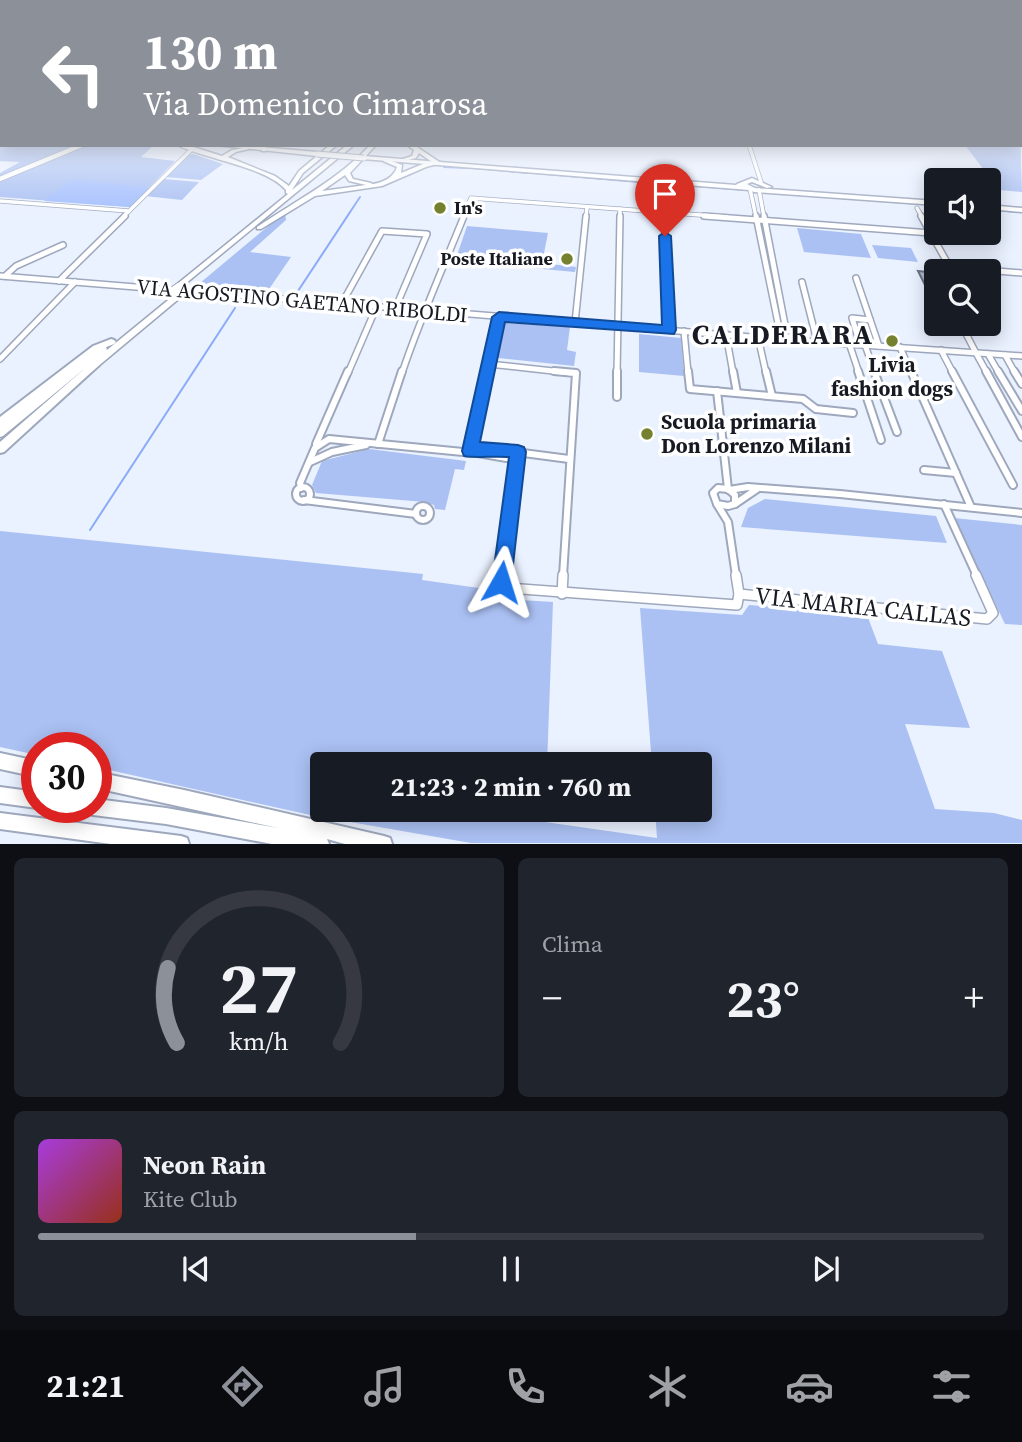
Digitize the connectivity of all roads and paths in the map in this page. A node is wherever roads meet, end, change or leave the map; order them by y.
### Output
1 (76, 147) edge
2 (186, 147) edge
3 (237, 147) edge
4 (263, 147) edge
5 (329, 147) edge
6 (349, 147) edge
7 (356, 147) edge
8 (373, 147) edge
9 (412, 147) edge
10 (750, 147) edge
11 (247, 148) junction
12 (192, 149) junction
13 (417, 151) junction
14 (321, 153) junction
15 (386, 159) junction
16 (228, 161) junction
17 (402, 161) junction
18 (438, 163) junction
19 (308, 165) junction
20 (351, 166) junction
21 (756, 168) junction
22 (264, 173) junction
23 (0, 179) edge
24 (747, 185) junction
25 (761, 186) junction
26 (289, 190) junction
27 (312, 194) junction
28 (0, 201) edge
29 (924, 202) edge
30 (587, 207) junction
31 (917, 208) dead end
32 (1001, 208) edge
33 (620, 209) junction
34 (1022, 210) edge
35 (129, 211) junction
36 (664, 212) junction
37 (269, 213) junction
38 (761, 220) junction
39 (924, 220) edge
40 (253, 232) junction
41 (924, 232) edge
42 (63, 245) dead end
43 (1001, 272) edge
44 (1022, 273) edge
45 (3, 276) edge
46 (856, 278) dead end
47 (59, 281) junction
48 (75, 282) junction
49 (802, 282) dead end
50 (178, 291) junction
51 (341, 305) junction
52 (376, 308) junction
53 (395, 309) junction
54 (426, 312) junction
55 (499, 317) junction
56 (870, 320) junction
57 (575, 323) junction
58 (617, 326) junction
59 (669, 330) junction
60 (684, 331) junction
61 (726, 334) junction
62 (784, 336) junction
63 (967, 336) edge
64 (758, 337) junction
65 (817, 341) junction
66 (111, 342) junction
67 (849, 344) junction
68 (863, 345) junction
69 (878, 346) junction
70 (901, 348) junction
71 (940, 350) junction
72 (976, 354) junction
73 (988, 354) junction
74 (1005, 355) junction
75 (1022, 356) edge
76 (0, 359) edge
77 (489, 364) junction
78 (94, 365) junction
79 (1022, 384) edge
80 (717, 391) junction
81 (737, 393) junction
82 (772, 396) junction
83 (617, 397) dead end
84 (1022, 411) edge
85 (853, 413) dead end
86 (2, 420) edge
87 (897, 432) dead end
88 (0, 433) edge
89 (1022, 437) edge
90 (881, 440) dead end
91 (0, 443) edge
92 (378, 444) junction
93 (314, 448) junction
94 (0, 449) edge
95 (470, 451) junction
96 (517, 456) junction
97 (569, 459) junction
98 (309, 462) junction
99 (924, 470) dead end
100 (956, 473) junction
101 (1013, 485) dead end
102 (761, 488) junction
103 (728, 489) junction
104 (717, 504) junction
105 (944, 504) junction
106 (734, 505) junction
107 (971, 507) junction
108 (1022, 513) edge
109 (416, 514) dead end
110 (728, 522) junction
111 (562, 594) junction
112 (739, 594) junction
113 (112, 783) edge
114 (0, 795) edge
115 (21, 798) edge
116 (112, 809) edge
117 (0, 821) edge
118 (181, 844) edge
119 (321, 844) edge
120 (384, 844) edge

1 - 23 street
2 - 12 highway
3 - 11 main road
4 - 11 main road
4 - 14 main road
5 - 14 highway
6 - 37 highway
7 - 40 highway
8 - 20 highway
9 - 13 highway
10 - 21 street
11 - 16 highway
12 - 16 highway
12 - 35 street
13 - 17 highway
13 - 18 highway
14 - 15 main road, bridge
14 - 19 highway
15 - 17 main road
15 - 20 highway
16 - 22 highway
17 - 18 main road
18 - 24 main road
18 - 27 highway
19 - 22 highway
19 - 26 highway
20 - 27 highway
21 - 24 street
21 - 25 street
22 - 26 highway
24 - 25 main road
24 - 38 street
25 - 29 main road
25 - 38 street
26 - 37 highway
27 - 40 highway
28 - 35 street
30 - 33 street
30 - 54 street
30 - 57 street
31 - 39 street
32 - 34 main road
33 - 36 street
33 - 58 street
35 - 47 street
36 - 38 street
36 - 59 street
37 - 50 highway
38 - 41 street
38 - 62 street
40 - 50 highway
42 - 45 street
43 - 44 street
45 - 47 street, VIA AGOSTINO GAETANO RIBOLDI
46 - 56 street
47 - 48 street, VIA AGOSTINO GAETANO RIBOLDI
48 - 51 street, VIA AGOSTINO GAETANO RIBOLDI
48 - 76 street
49 - 65 street
50 - 66 highway
50 - 78 highway
51 - 52 street, VIA AGOSTINO GAETANO RIBOLDI
51 - 53 street
52 - 53 street, VIA AGOSTINO GAETANO RIBOLDI
52 - 93 street
53 - 54 street, VIA AGOSTINO GAETANO RIBOLDI
54 - 55 street, VIA AGOSTINO GAETANO RIBOLDI
54 - 92 street
55 - 57 street, VIA AGOSTINO GAETANO RIBOLDI
55 - 77 street
56 - 68 street
56 - 69 street
57 - 58 street, VIA AGOSTINO GAETANO RIBOLDI
58 - 59 street, VIA AGOSTINO GAETANO RIBOLDI
58 - 83 street
59 - 60 street, VIA AGOSTINO GAETANO RIBOLDI
60 - 61 street, VIA AGOSTINO GAETANO RIBOLDI
60 - 80 street
61 - 64 street, VIA AGOSTINO GAETANO RIBOLDI
61 - 81 street
62 - 64 street, VIA AGOSTINO GAETANO RIBOLDI
62 - 65 street, VIA AGOSTINO GAETANO RIBOLDI
63 - 72 street
64 - 82 street
65 - 67 street, VIA AGOSTINO GAETANO RIBOLDI
66 - 86 highway
66 - 88 highway
67 - 68 street, VIA AGOSTINO GAETANO RIBOLDI
67 - 90 street
68 - 69 street, VIA AGOSTINO GAETANO RIBOLDI
68 - 87 street
69 - 70 street, VIA AGOSTINO GAETANO RIBOLDI
70 - 71 street, VIA AGOSTINO GAETANO RIBOLDI
70 - 100 street
71 - 72 street, VIA AGOSTINO GAETANO RIBOLDI
71 - 101 street
72 - 73 street, VIA AGOSTINO GAETANO RIBOLDI
72 - 89 street
73 - 74 street, VIA AGOSTINO GAETANO RIBOLDI
73 - 84 street
74 - 75 street, VIA AGOSTINO GAETANO RIBOLDI
74 - 79 street
77 - 95 street
77 - 97 street
78 - 91 highway
78 - 94 highway
80 - 81 street
80 - 103 street
81 - 82 street
82 - 85 street
92 - 93 street
92 - 95 street
92 - 98 street
93 - 98 street
95 - 96 street
96 - 97 street
96 - 111 street
97 - 111 street
98 - 109 street
99 - 100 street
100 - 107 street
102 - 103 street
102 - 105 street
102 - 106 street
103 - 104 street
103 - 106 street
104 - 106 street
104 - 110 street
105 - 107 street
105 - 112 street, VIA MARIA CALLAS
106 - 110 street
107 - 108 street
110 - 112 street
111 - 112 street
113 - 120 highway
114 - 115 highway
116 - 119 highway
117 - 118 highway

